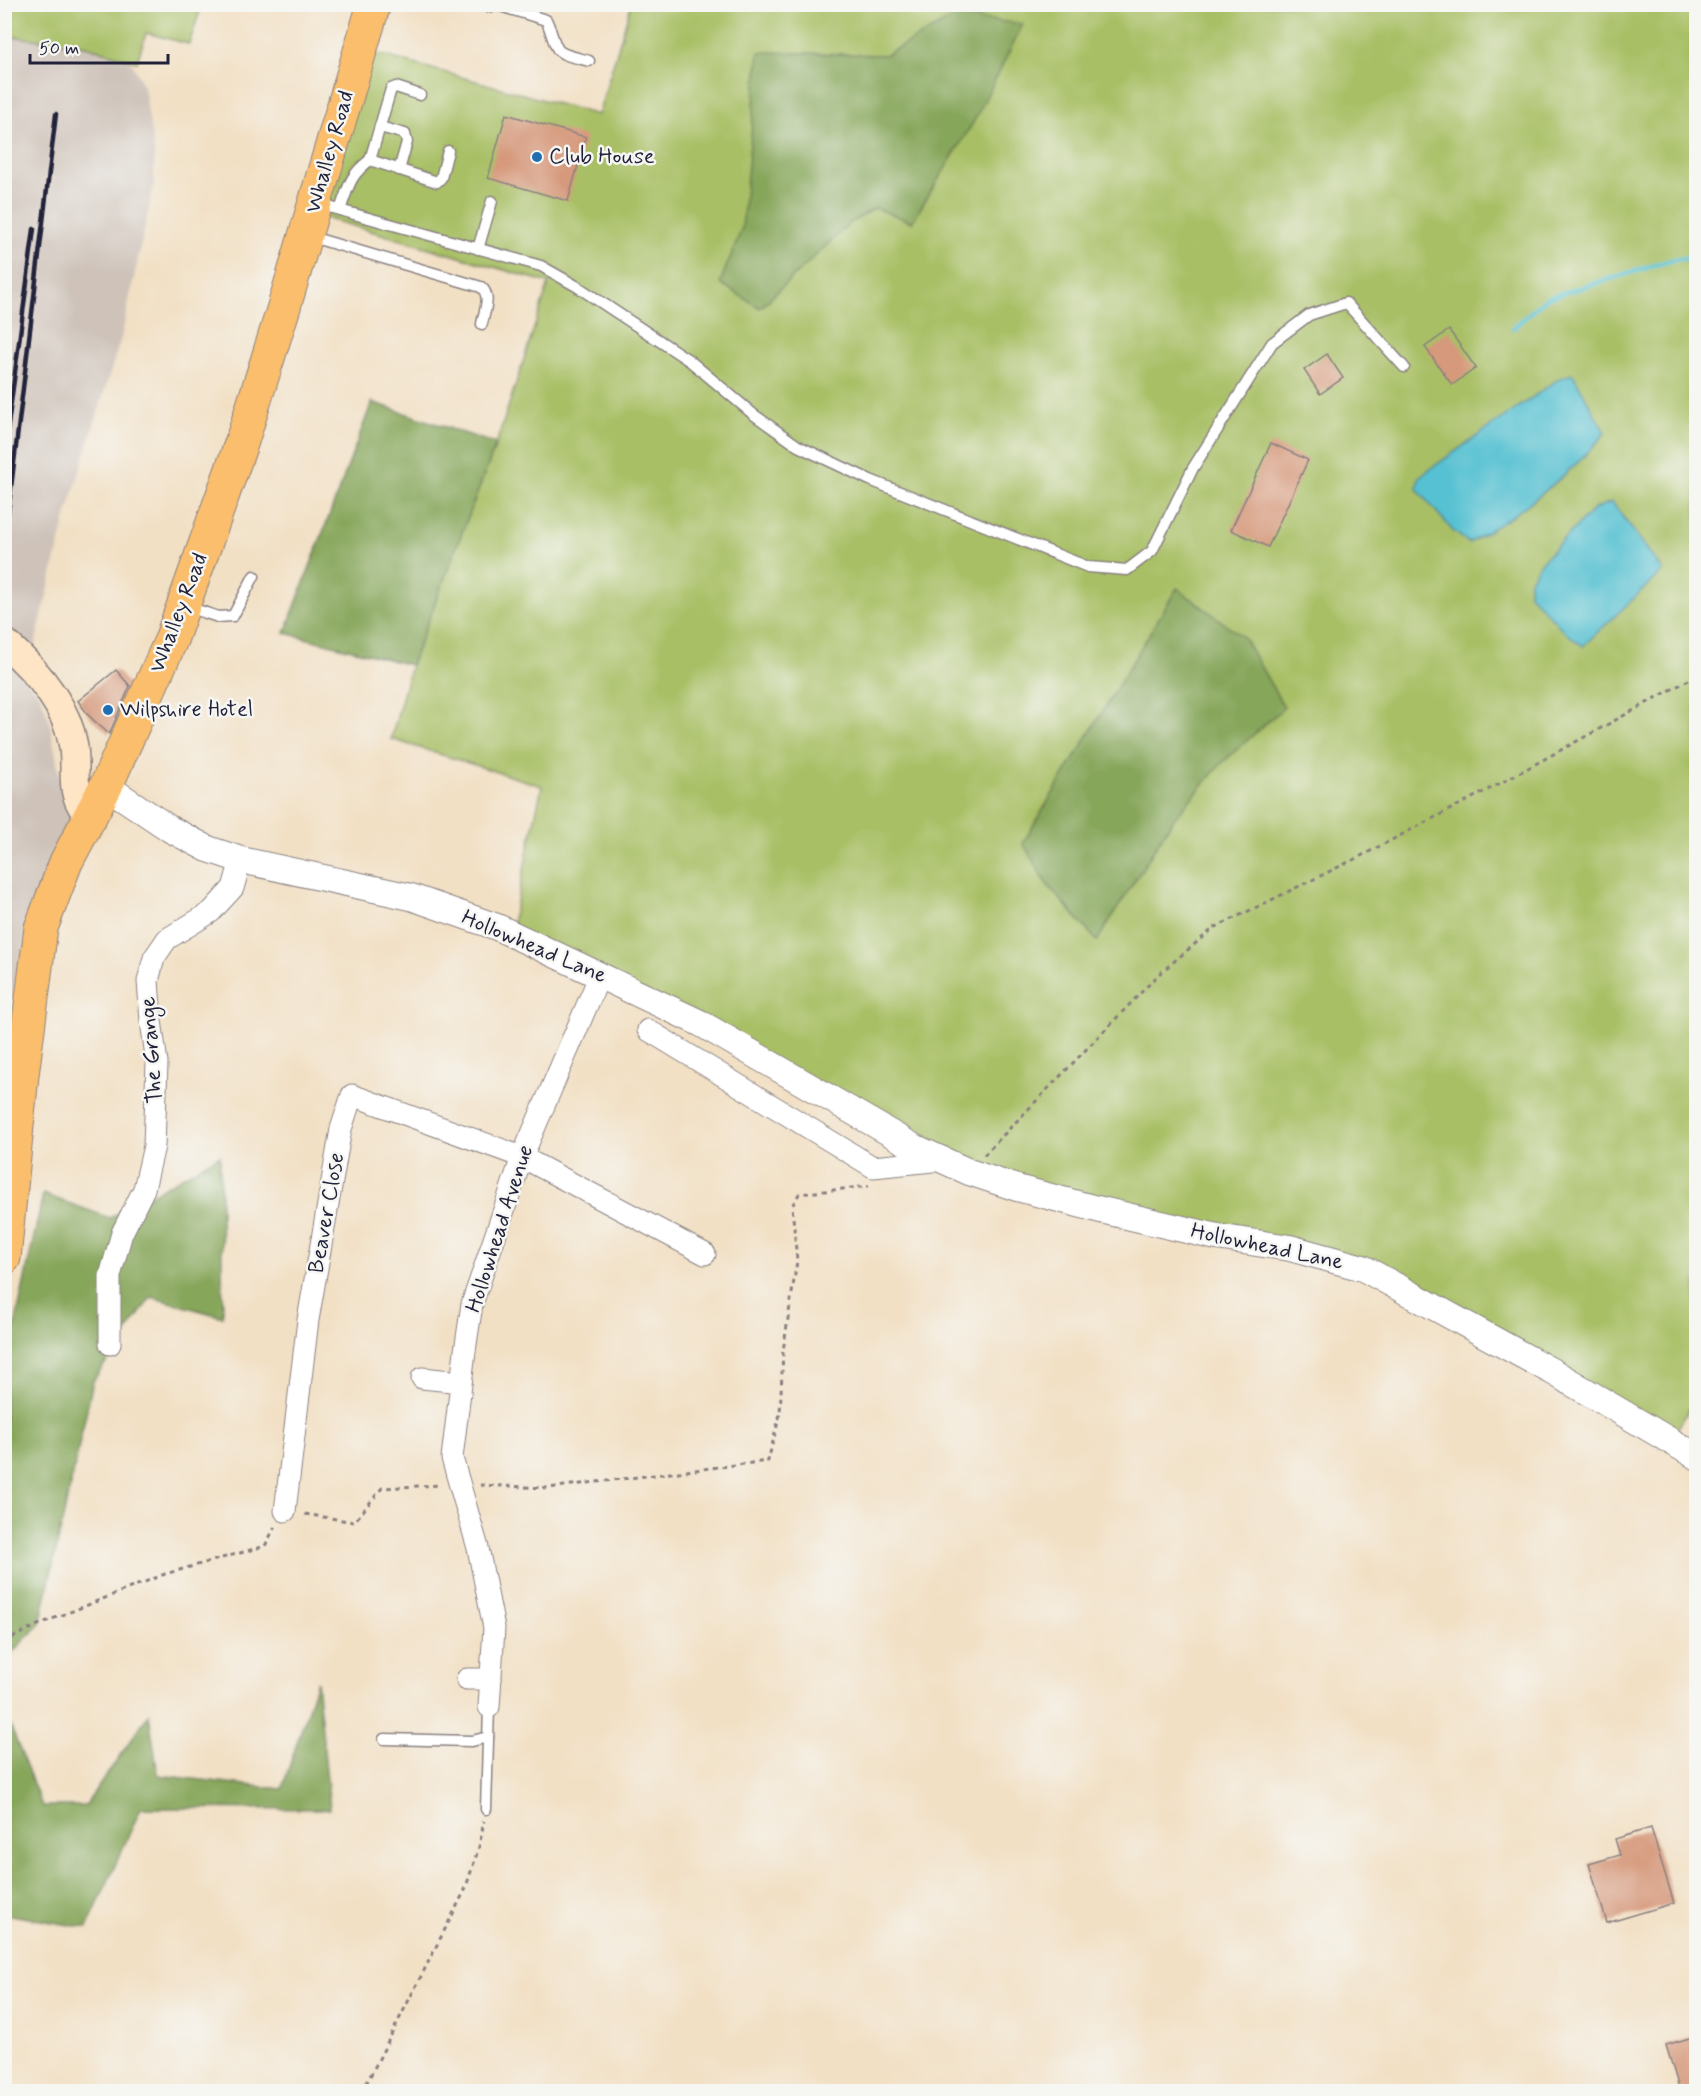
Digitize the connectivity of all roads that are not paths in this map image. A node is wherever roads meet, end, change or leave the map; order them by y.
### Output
1 (374, 4) edge
2 (481, 4) edge
3 (588, 61) dead end
4 (420, 95) dead end
5 (380, 127) junction
6 (448, 151) dead end
7 (370, 160) junction
8 (399, 170) junction
9 (492, 201) dead end
10 (327, 207) junction
11 (305, 235) junction
12 (478, 249) junction
13 (482, 324) dead end
14 (1404, 367) dead end
15 (254, 576) dead end
16 (183, 605) junction
17 (14, 650) edge
18 (106, 786) junction
19 (91, 817) junction
20 (241, 860) junction
21 (600, 975) junction
22 (648, 1030) dead end
23 (522, 1157) junction
24 (943, 1160) junction
25 (705, 1254) dead end
26 (4, 1258) edge
27 (110, 1344) dead end
28 (422, 1378) dead end
29 (461, 1382) junction
30 (1696, 1456) edge
31 (285, 1511) road end
32 (467, 1679) dead end
33 (491, 1679) junction
34 (489, 1707) joint
35 (488, 1737) junction
36 (384, 1739) dead end
37 (486, 1809) road end

1 - 10 highway, Whalley Road
2 - 3 lane
4 - 5 lane
5 - 7 lane
5 - 8 lane
6 - 8 lane
7 - 8 lane
7 - 10 lane
9 - 12 lane
10 - 11 highway, Whalley Road
10 - 12 lane
11 - 13 lane
11 - 16 highway, Whalley Road
12 - 14 lane
15 - 16 lane
16 - 18 highway, Whalley Road
17 - 19 main road
18 - 19 highway, Whalley Road
18 - 20 street, Hollowhead Lane
19 - 26 highway, Whalley Road
20 - 21 street, Hollowhead Lane
20 - 27 street, The Grange
21 - 23 street, Hollowhead Avenue
21 - 24 street, Hollowhead Lane
22 - 24 street
23 - 25 street
23 - 29 street, Hollowhead Avenue
23 - 31 street, Beaver Close
24 - 30 street, Hollowhead Lane
28 - 29 street
29 - 33 street, Hollowhead Avenue
32 - 33 street
33 - 34 street, Hollowhead Avenue
34 - 35 lane
35 - 36 lane
35 - 37 lane

